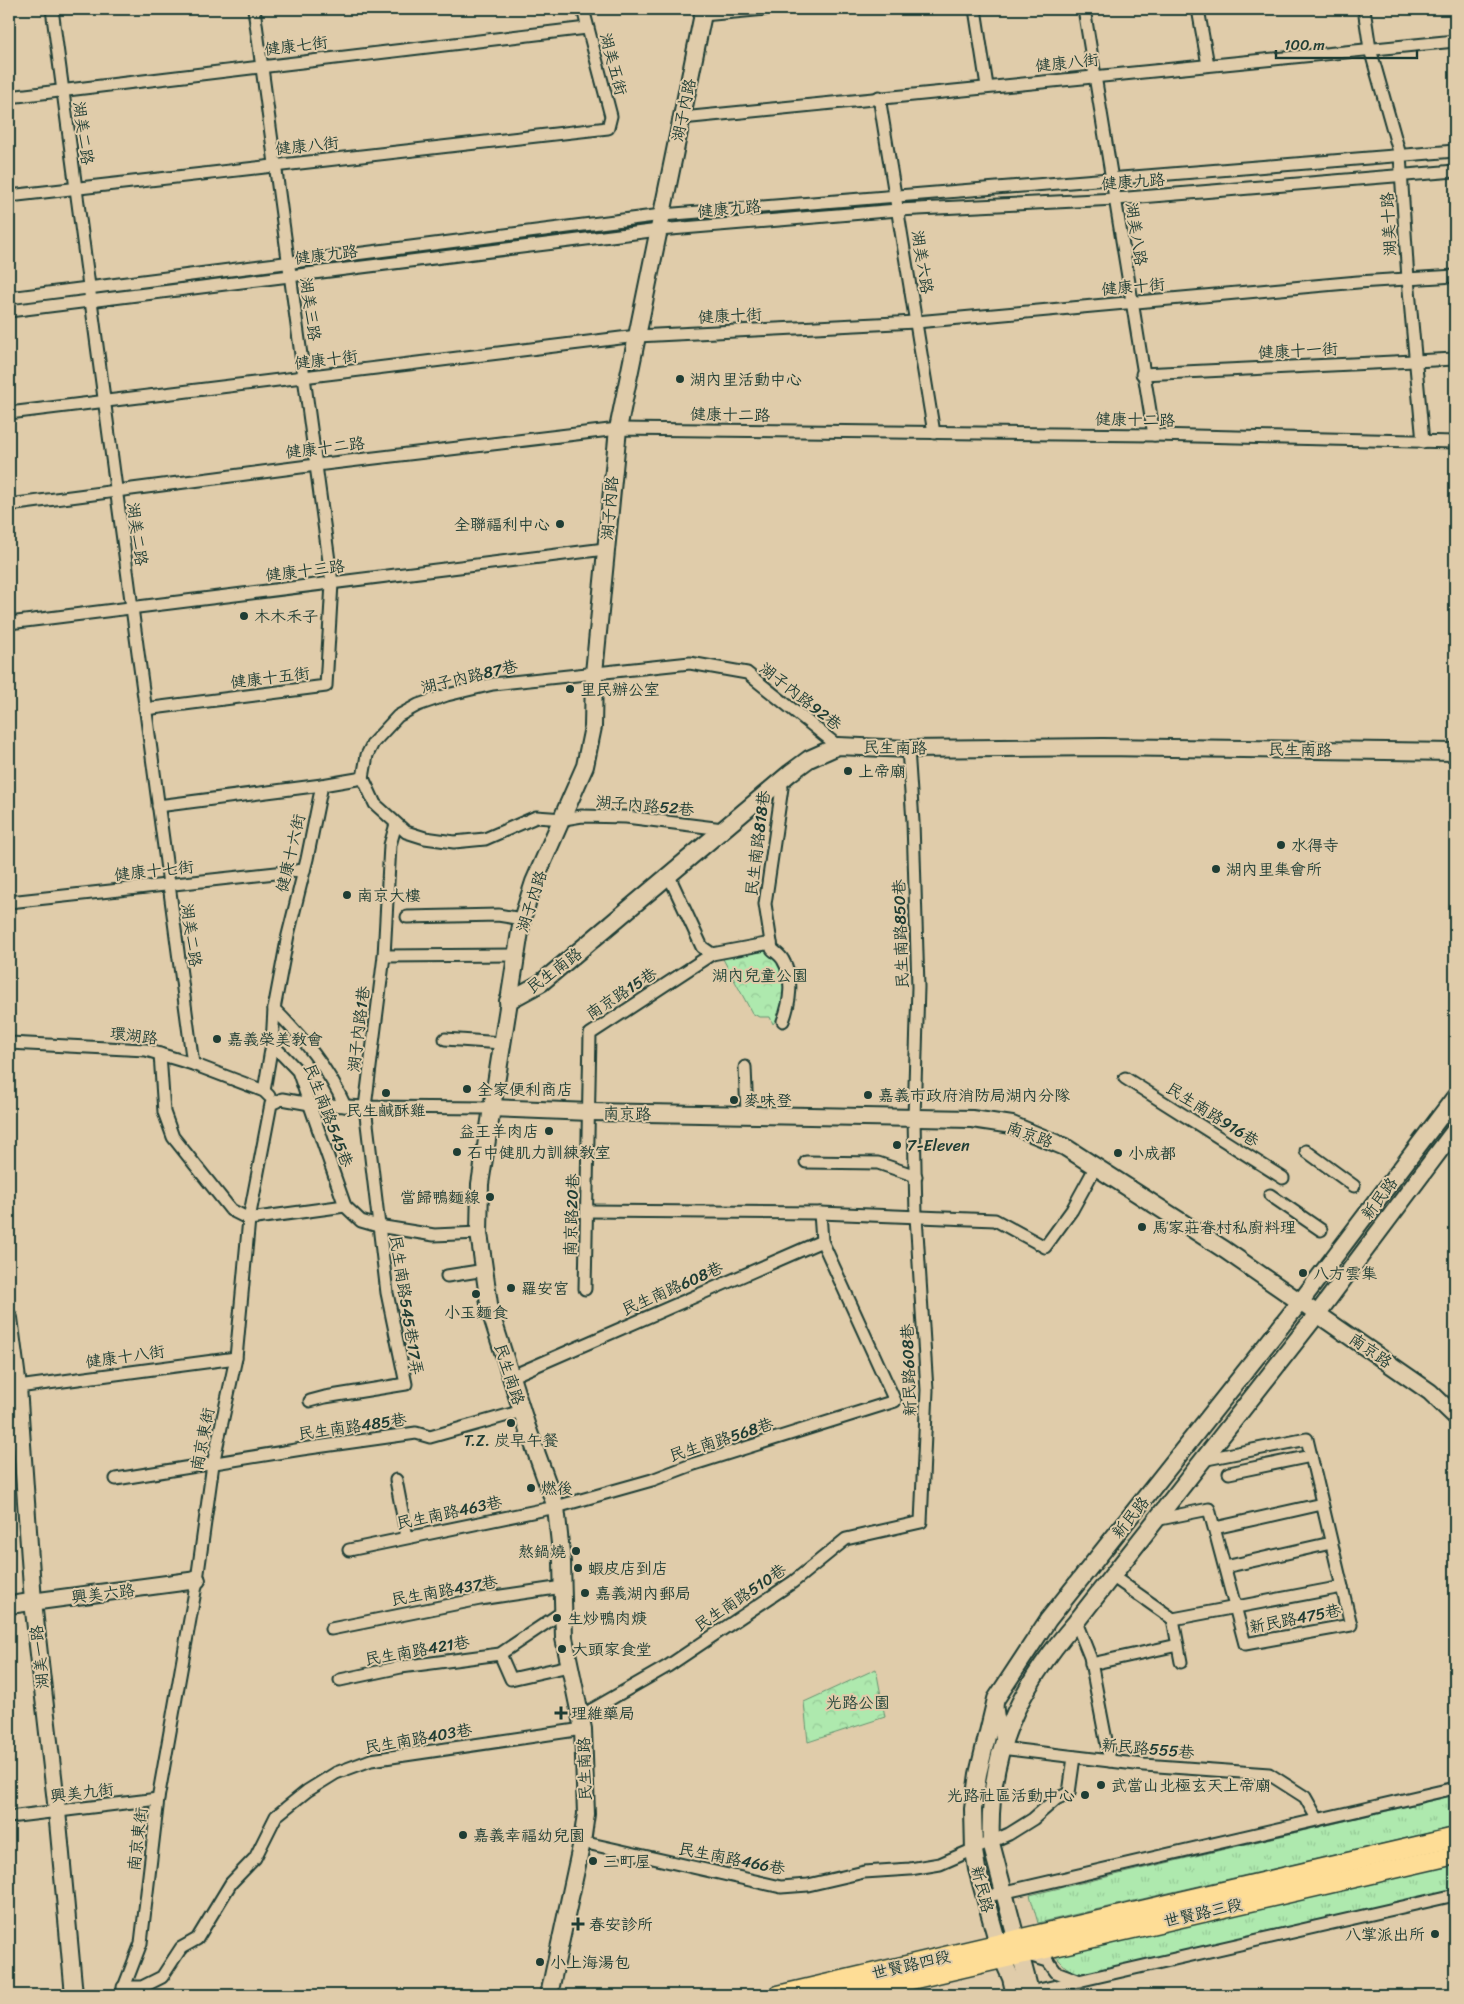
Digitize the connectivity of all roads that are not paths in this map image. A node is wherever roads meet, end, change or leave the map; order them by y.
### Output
1 (52, 9) edge
2 (254, 9) edge
3 (583, 9) edge
4 (766, 9) edge
5 (974, 9) edge
6 (1084, 9) edge
7 (1198, 9) edge
8 (1364, 9) edge
9 (703, 12) edge
10 (588, 28) junction
11 (1455, 41) edge
12 (1370, 49) junction
13 (262, 65) junction
14 (1208, 65) junction
15 (1095, 76) junction
16 (987, 86) junction
17 (62, 90) junction
18 (9, 97) edge
19 (879, 97) junction
20 (682, 118) junction
21 (608, 128) joint
22 (1455, 151) edge
23 (1400, 155) junction
24 (276, 165) junction
25 (1455, 171) edge
26 (1402, 176) junction
27 (1111, 179) junction
28 (75, 186) junction
29 (9, 196) edge
30 (895, 196) junction
31 (1116, 199) junction
32 (898, 210) junction
33 (660, 223) junction
34 (288, 261) junction
35 (290, 275) junction
36 (1455, 276) edge
37 (1408, 279) junction
38 (89, 287) junction
39 (9, 298) edge
40 (90, 299) junction
41 (1131, 303) junction
42 (9, 311) edge
43 (916, 322) junction
44 (637, 336) junction
45 (1455, 359) edge
46 (1415, 361) junction
47 (1142, 374) junction
48 (304, 378) junction
49 (104, 400) junction
50 (9, 413) edge
51 (618, 429) junction
52 (934, 433) junction
53 (1154, 435) junction
54 (1423, 442) junction
55 (1455, 442) edge
56 (316, 465) junction
57 (116, 491) junction
58 (9, 505) edge
59 (605, 549) junction
60 (332, 583) junction
61 (132, 608) junction
62 (9, 623) edge
63 (594, 673) junction
64 (145, 709) junction
65 (838, 746) junction
66 (908, 749) junction
67 (1455, 752) edge
68 (363, 778) junction
69 (779, 782) junction
70 (322, 785) junction
71 (158, 806) junction
72 (564, 819) junction
73 (396, 824) junction
74 (723, 829) junction
75 (304, 870) junction
76 (669, 876) junction
77 (168, 884) junction
78 (9, 902) edge
79 (407, 917) dead end
80 (522, 919) junction
81 (771, 943) junction
82 (712, 954) junction
83 (515, 955) junction
84 (384, 956) junction
85 (508, 1001) junction
86 (274, 1009) junction
87 (783, 1021) dead end
88 (445, 1039) dead end
89 (9, 1043) edge
90 (502, 1043) junction
91 (272, 1044) junction
92 (160, 1054) junction
93 (193, 1064) junction
94 (745, 1068) dead end
95 (1125, 1078) dead end
96 (264, 1091) junction
97 (1455, 1097) edge
98 (275, 1102) junction
99 (310, 1104) junction
100 (345, 1106) junction
101 (365, 1107) junction
102 (491, 1108) junction
103 (590, 1112) junction
104 (747, 1114) junction
105 (914, 1118) junction
106 (1455, 1130) edge
107 (1306, 1151) dead end
108 (806, 1162) dead end
109 (1095, 1168) junction
110 (916, 1176) junction
111 (1284, 1178) dead end
112 (1354, 1186) dead end
113 (1270, 1195) dead end
114 (344, 1206) junction
115 (587, 1210) junction
116 (820, 1213) junction
117 (916, 1216) junction
118 (249, 1219) junction
119 (378, 1226) junction
120 (1321, 1230) dead end
121 (479, 1233) junction
122 (822, 1241) junction
123 (485, 1270) junction
124 (448, 1276) dead end
125 (585, 1289) dead end
126 (1302, 1301) junction
127 (1318, 1312) junction
128 (9, 1318) edge
129 (236, 1358) junction
130 (510, 1377) junction
131 (18, 1387) junction
132 (310, 1401) dead end
133 (522, 1410) junction
134 (1455, 1416) edge
135 (1311, 1456) junction
136 (1202, 1460) junction
137 (213, 1464) junction
138 (1229, 1473) dead end
139 (116, 1479) dead end
140 (396, 1480) dead end
141 (1322, 1504) junction
142 (556, 1507) junction
143 (1155, 1520) junction
144 (920, 1522) joint
145 (1215, 1528) junction
146 (407, 1537) junction
147 (1331, 1543) junction
148 (349, 1550) dead end
149 (1225, 1567) junction
150 (1112, 1576) junction
151 (197, 1580) junction
152 (563, 1587) junction
153 (1342, 1587) junction
154 (33, 1602) junction
155 (9, 1605) edge
156 (1236, 1608) junction
157 (564, 1611) junction
158 (1173, 1619) junction
159 (1076, 1622) junction
160 (331, 1629) dead end
161 (1178, 1645) junction
162 (500, 1654) junction
163 (1181, 1662) dead end
164 (1092, 1664) junction
165 (569, 1666) junction
166 (340, 1680) dead end
167 (996, 1699) junction
168 (582, 1722) junction
169 (1002, 1744) junction
170 (1074, 1757) junction
171 (1110, 1761) junction
172 (1455, 1788) edge
173 (158, 1799) junction
174 (57, 1811) junction
175 (9, 1817) edge
176 (1318, 1820) junction
177 (1455, 1837) edge
178 (582, 1842) junction
179 (992, 1843) junction
180 (974, 1851) junction
181 (1455, 1855) edge
182 (1003, 1892) junction
183 (1455, 1895) edge
184 (984, 1897) junction
185 (1017, 1947) junction
186 (1000, 1951) junction
187 (1080, 1981) junction
188 (122, 1991) edge
189 (1025, 1994) edge
190 (74, 1995) edge
191 (549, 1995) edge
192 (778, 1995) edge
193 (846, 1995) edge

1 - 17 street, 湖美二路
2 - 13 street, 湖美三路
3 - 10 street, 湖美五街
4 - 9 street
5 - 16 street
6 - 15 street, 湖美八路
7 - 14 street
8 - 12 street, 湖美十路
9 - 20 street, 湖子內路
10 - 13 street, 健康七街
10 - 21 street, 湖美五街
11 - 12 street, 健康八街
12 - 14 street, 健康八街
12 - 23 street, 湖美十路
13 - 17 street, 健康七街
13 - 24 street, 湖美三路
14 - 15 street, 健康八街
15 - 16 street, 健康八街
15 - 27 street, 湖美八路
16 - 19 street, 健康八街
17 - 18 street, 健康七街
17 - 28 street, 湖美二路
19 - 20 street, 健康八街
19 - 30 street, 湖美六路
20 - 33 street, 湖子內路
21 - 24 street, 健康八街
22 - 23 street
23 - 26 street, 湖美十路
23 - 27 street
24 - 28 street, 健康八街
24 - 34 street, 湖美三路
25 - 26 street, 健康九路
26 - 31 street, 健康九路
26 - 37 street, 湖美十路
27 - 30 street
27 - 31 street, 湖美八路
28 - 29 street, 健康八街
28 - 38 street, 湖美二路
30 - 32 street, 湖美六路
30 - 33 street
31 - 32 street, 健康九路
31 - 41 street, 湖美八路
32 - 33 street, 健康九路
32 - 43 street, 湖美六路
33 - 34 street, 健康九路
33 - 35 street, 健康九路
33 - 44 street, 湖子內路
34 - 35 street, 湖美三路
34 - 38 street, 健康九路
35 - 40 street, 健康九路
35 - 48 street, 湖美三路
36 - 37 street, 健康十街
37 - 41 street, 健康十街
37 - 46 street, 湖美十路
38 - 39 street, 健康九路
38 - 40 street, 湖美二路
40 - 42 street, 健康九路
40 - 49 street, 湖美二路
41 - 43 street, 健康十街
41 - 47 street, 湖美八路
43 - 44 street, 健康十街
43 - 52 street, 湖美六路
44 - 48 street, 健康十街
44 - 51 street, 湖子內路
45 - 46 street, 健康十一街
46 - 47 street, 健康十一街
46 - 54 street, 湖美十路
47 - 53 street, 湖美八路
48 - 49 street, 健康十街
48 - 56 street, 湖美三路
49 - 50 street, 健康十街
49 - 57 street, 湖美二路
51 - 52 street, 健康十二路
51 - 56 street, 健康十二路
51 - 59 street, 湖子內路
52 - 53 street, 健康十二路
53 - 54 street, 健康十二路
54 - 55 street, 健康十二路
56 - 57 street, 健康十二路
56 - 60 street, 湖美三路
57 - 58 street, 健康十二路
57 - 61 street, 湖美二路
59 - 60 street, 健康十三路
59 - 63 street, 湖子內路
60 - 61 street, 健康十三路
60 - 64 street, 健康十五街
61 - 62 street, 健康十三路
61 - 64 street, 湖美二路
63 - 65 street, 湖子內路92巷
63 - 68 street, 湖子內路87巷
63 - 72 street, 湖子內路
64 - 71 street, 湖美二路
65 - 66 street, 民生南路
65 - 69 street, 民生南路
66 - 67 street, 民生南路
66 - 105 street, 民生南路850巷
68 - 70 street
68 - 73 street, 湖子內路52巷
69 - 74 street, 民生南路
69 - 81 street, 民生南路818巷
70 - 71 street, 健康十六街
70 - 75 street, 健康十六街
71 - 77 street, 湖美二路
72 - 73 street, 湖子內路52巷
72 - 74 street, 湖子內路52巷
72 - 80 street, 湖子內路
73 - 84 street, 湖子內路1巷
74 - 76 street, 民生南路
75 - 77 street, 健康十七街
75 - 86 street, 健康十六街
76 - 82 street
76 - 85 street, 民生南路
77 - 78 street, 健康十七街
77 - 93 street, 湖美二路
79 - 80 street
80 - 83 street, 湖子內路
81 - 82 street, 南京路15巷
81 - 87 street, 民生南路818巷
82 - 103 street, 南京路15巷
83 - 84 street
83 - 85 street, 湖子內路
84 - 101 street, 湖子內路1巷
85 - 90 street, 民生南路
86 - 91 street, 健康十六街
86 - 100 street
88 - 90 street
89 - 92 street, 環湖路
90 - 102 street, 民生南路
91 - 96 street, 健康十六街
91 - 99 street, 民生南路545巷
92 - 93 street, 環湖路
92 - 118 street
93 - 96 street, 環湖路
94 - 104 street
95 - 111 street, 民生南路916巷
96 - 98 street, 環湖路
97 - 126 street, 新民路
98 - 99 street
98 - 118 street, 南京東街
99 - 100 street
99 - 114 street, 民生南路545巷
100 - 101 street
101 - 102 street
101 - 119 street, 湖子內路1巷
102 - 103 street, 南京路
102 - 121 street, 民生南路
103 - 104 street, 南京路
103 - 115 street, 南京路20巷
104 - 105 street, 南京路
105 - 109 street, 南京路
105 - 110 street, 民生南路850巷
106 - 127 street, 新民路
107 - 112 street
108 - 110 street
109 - 117 street
109 - 126 street, 南京路
110 - 117 street, 新民路608巷
113 - 120 street
114 - 118 street
114 - 119 street
115 - 116 street
115 - 125 street, 南京路20巷
116 - 117 street
116 - 122 street
117 - 144 street, 新民路608巷
118 - 129 street, 南京東街
119 - 121 street
119 - 132 street, 民生南路545巷17弄
121 - 123 street, 民生南路
122 - 130 street, 民生南路608巷
122 - 142 street, 民生南路568巷
123 - 124 street
123 - 130 street, 民生南路
126 - 127 street, 南京路
126 - 167 street, 新民路
127 - 134 street, 南京路
127 - 136 street, 新民路
128 - 131 street, 湖美一路
129 - 131 street, 健康十八街
129 - 137 street, 南京東街
130 - 133 street, 民生南路
131 - 154 street, 湖美一路
133 - 137 street, 民生南路485巷
133 - 142 street, 民生南路
135 - 136 street, 新民路475巷
135 - 138 street
135 - 141 street, 新民路475巷
136 - 143 street, 新民路
137 - 139 street, 民生南路485巷
137 - 151 street, 南京東街
140 - 146 street
141 - 145 street
141 - 147 street, 新民路475巷
142 - 146 street, 民生南路463巷
142 - 152 street, 民生南路
143 - 145 street, 新民路475巷
143 - 150 street, 新民路
144 - 168 street, 民生南路510巷
145 - 149 street, 新民路475巷
146 - 148 street, 民生南路463巷
147 - 149 street
147 - 153 street, 新民路475巷
149 - 156 street, 新民路475巷
150 - 158 street
150 - 159 street, 新民路
151 - 154 street, 興美六路
151 - 173 street, 南京東街
152 - 157 street, 民生南路
152 - 160 street, 民生南路437巷
153 - 156 street, 新民路475巷
153 - 156 street, 新民路475巷
154 - 155 street, 興美六路
154 - 174 street, 湖美一路
156 - 158 street, 新民路475巷
157 - 162 street, 民生南路421巷
157 - 165 street, 民生南路
158 - 161 street
159 - 164 street
159 - 169 street, 新民路
161 - 163 street
161 - 164 street
162 - 165 street
162 - 166 street, 民生南路421巷
164 - 171 street
165 - 168 street, 民生南路
167 - 169 street
167 - 180 street, 新民路
168 - 178 street, 民生南路
168 - 188 street, 民生南路403巷
169 - 170 street, 新民路555巷
169 - 179 street, 新民路
170 - 171 street, 新民路555巷
170 - 179 street, 民生南路466巷
171 - 176 street, 新民路555巷
172 - 176 street
173 - 174 street, 興美九街
173 - 188 street, 南京東街
174 - 175 street, 興美九街
174 - 190 street, 湖美一路
176 - 182 street
177 - 185 main road, 世賢路三段
178 - 180 street, 民生南路466巷
178 - 191 street, 民生南路
179 - 180 street, 民生南路466巷
179 - 182 street, 新民路
180 - 184 street, 新民路
181 - 185 main road, 世賢路三段
182 - 184 street
182 - 185 street, 新民路
183 - 187 street
184 - 186 street, 新民路
185 - 186 main road, 世賢路四段
185 - 187 street
185 - 189 street, 新民路
186 - 189 street, 新民路
186 - 192 main road, 世賢路四段
186 - 193 main road, 世賢路四段
187 - 189 street

